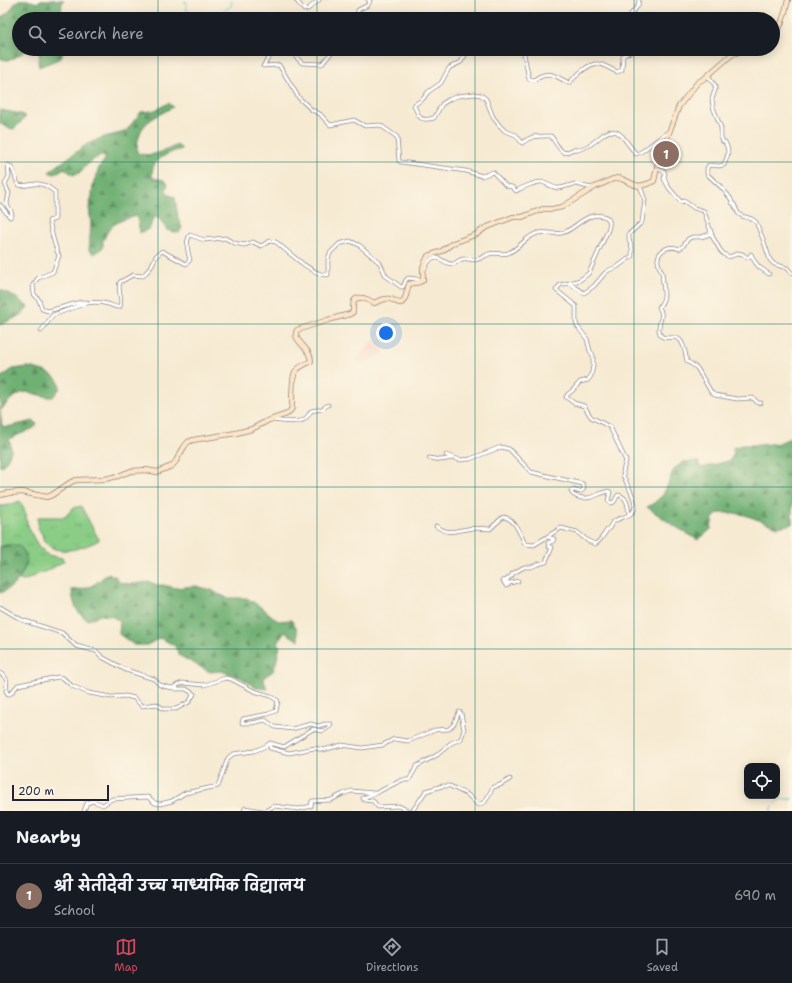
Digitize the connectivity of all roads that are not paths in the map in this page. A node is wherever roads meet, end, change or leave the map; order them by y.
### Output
1 (296, 0) edge
2 (318, 0) edge
3 (368, 0) edge
4 (639, 0) edge
5 (788, 0) edge
6 (358, 12) edge
7 (633, 12) edge
8 (780, 26) edge
9 (270, 56) edge
10 (295, 56) edge
11 (329, 56) edge
12 (464, 56) edge
13 (524, 56) edge
14 (623, 56) edge
15 (730, 56) edge
16 (708, 76) junction
17 (670, 129) junction
18 (657, 169) junction
19 (640, 186) junction
20 (594, 188) junction
21 (0, 205) edge
22 (710, 231) junction
23 (423, 272) junction
24 (792, 272) edge
25 (769, 274) dead end
26 (421, 281) junction
27 (569, 283) junction
28 (92, 302) junction
29 (41, 331) dead end
30 (761, 403) dead end
31 (328, 405) dead end
32 (271, 420) junction
33 (446, 455) dead end
34 (429, 458) dead end
35 (453, 458) junction
36 (0, 495) edge
37 (629, 515) junction
38 (436, 526) dead end
39 (547, 537) junction
40 (518, 581) dead end
41 (504, 582) junction
42 (506, 586) dead end
43 (0, 607) edge
44 (0, 673) edge
45 (177, 685) junction
46 (270, 743) junction
47 (510, 779) dead end
48 (376, 793) junction
49 (274, 806) junction
50 (84, 811) edge
51 (244, 811) edge
52 (264, 811) edge
53 (273, 811) edge

1 - 2 street
3 - 6 street
4 - 7 street
5 - 8 main road
9 - 20 street
10 - 11 street
12 - 17 street
13 - 14 street
15 - 16 main road
16 - 17 main road
16 - 24 street
17 - 18 main road
18 - 19 main road
18 - 22 street
19 - 20 main road
19 - 27 street
20 - 23 main road
21 - 28 street
22 - 25 street
22 - 30 street
23 - 26 main road
23 - 27 street
26 - 28 street
26 - 32 main road
27 - 37 street
28 - 29 street
31 - 32 street
32 - 36 main road
33 - 35 street
34 - 35 street
35 - 37 street
37 - 39 street
38 - 39 street
39 - 41 street
40 - 41 street
41 - 42 street
43 - 45 street
44 - 45 street
45 - 46 street
46 - 48 street
46 - 50 street
47 - 48 street
48 - 49 street
49 - 52 street
49 - 53 street
51 - 52 street

